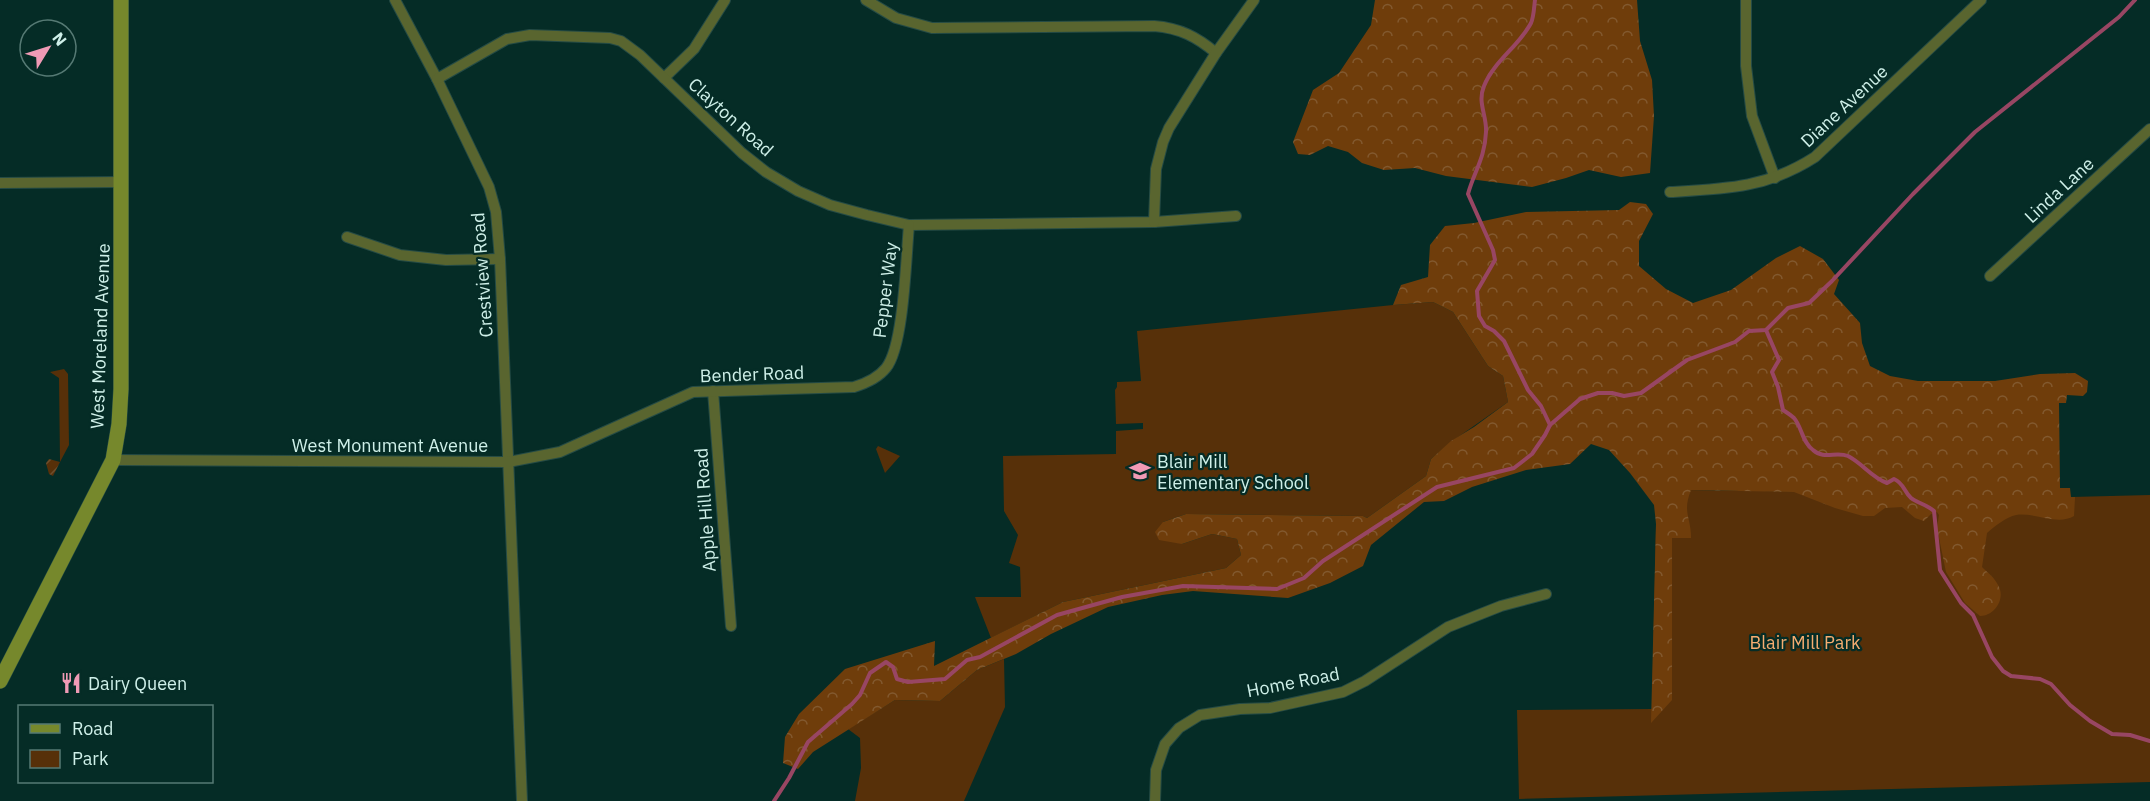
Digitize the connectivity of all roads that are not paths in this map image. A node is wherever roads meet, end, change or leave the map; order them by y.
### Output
1 (121, 0) edge
2 (394, 0) edge
3 (725, 0) edge
4 (866, 0) edge
5 (1254, 0) edge
6 (1746, 0) edge
7 (1979, 1) edge
8 (1216, 53) junction
9 (664, 78) junction
10 (437, 80) junction
11 (2150, 129) edge
12 (1775, 178) junction
13 (122, 182) junction
14 (0, 183) edge
15 (1670, 192) dead end
16 (1236, 216) dead end
17 (1154, 222) junction
18 (909, 225) junction
19 (346, 237) dead end
20 (500, 259) junction
21 (1990, 276) dead end
22 (891, 359) joint
23 (713, 391) junction
24 (113, 460) junction
25 (508, 462) junction
26 (1546, 594) dead end
27 (730, 626) dead end
28 (0, 681) edge
29 (522, 801) edge
30 (1155, 801) edge

1 - 13 street, West Moreland Avenue
2 - 10 street, Crestview Road
3 - 9 street
4 - 8 street
5 - 8 street
6 - 12 street
7 - 12 street, Diane Avenue
8 - 17 street
9 - 10 street, Clayton Road
9 - 18 street, Clayton Road
10 - 20 street, Crestview Road
11 - 21 street, Linda Lane
12 - 15 street, Diane Avenue
13 - 14 street
13 - 24 street, West Moreland Avenue
16 - 17 street, Clayton Road
17 - 18 street, Clayton Road
18 - 22 street, Pepper Way
19 - 20 street
20 - 25 street, Crestview Road
22 - 23 street, Bender Road
23 - 25 street, Bender Road
23 - 27 street, Apple Hill Road
24 - 25 street, West Monument Avenue
24 - 28 street, West Moreland Avenue
25 - 29 street, West Monument Avenue
26 - 30 street, Home Road

